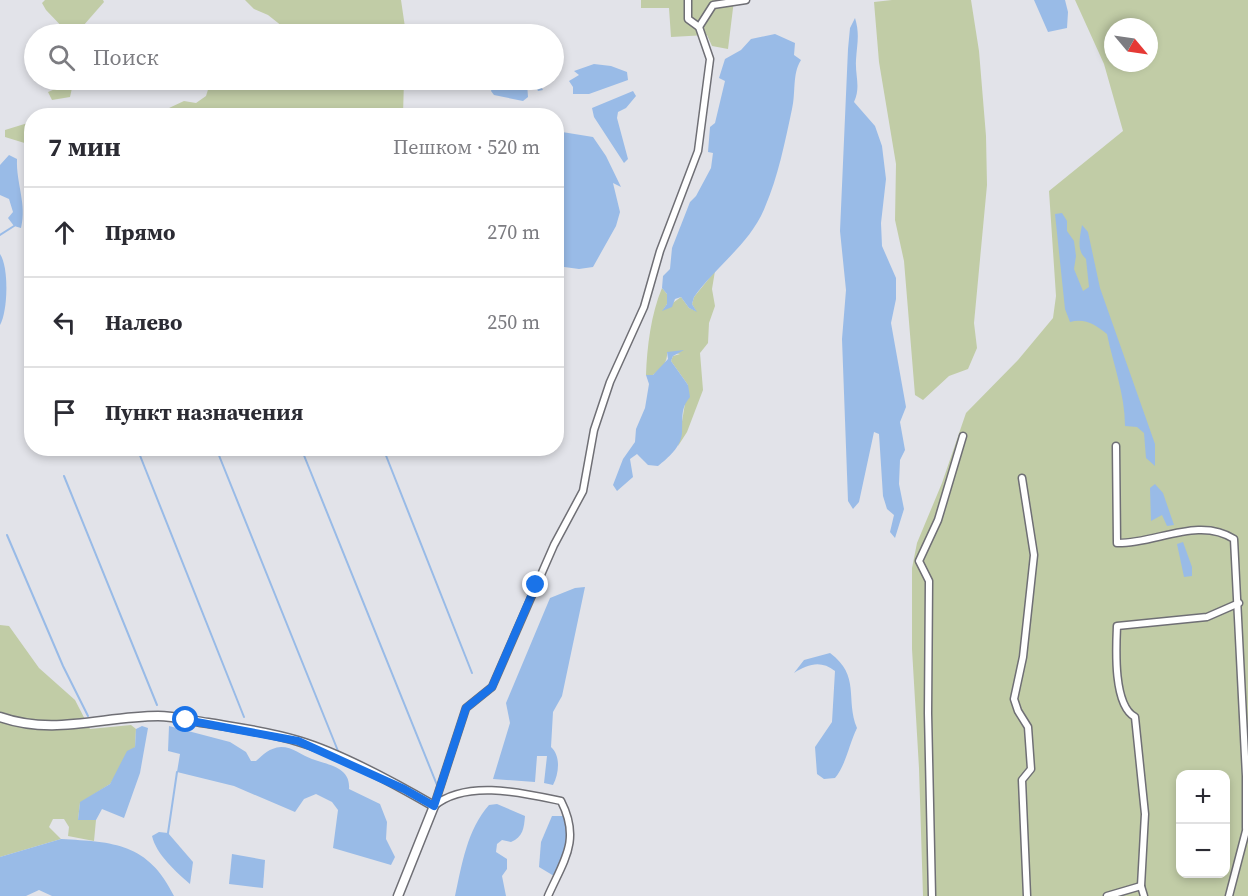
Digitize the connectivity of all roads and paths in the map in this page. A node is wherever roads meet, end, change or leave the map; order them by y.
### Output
1 (688, 0) edge
2 (746, 0) edge
3 (714, 2) edge
4 (699, 27) junction
5 (963, 436) dead end
6 (1116, 446) dead end
7 (1022, 478) dead end
8 (1239, 603) junction
9 (0, 717) edge
10 (434, 806) junction
11 (1247, 827) edge
12 (1141, 886) junction
13 (398, 896) edge
14 (548, 896) edge
15 (932, 896) edge
16 (1027, 896) edge
17 (1107, 896) edge
18 (1144, 896) edge
19 (1229, 896) edge

1 - 4 street
2 - 3 street
3 - 4 street
4 - 10 street
5 - 15 street
6 - 8 street
7 - 16 street
8 - 11 street
8 - 12 street
9 - 10 street
10 - 13 street
10 - 14 street
11 - 19 street
12 - 17 street
12 - 18 street

